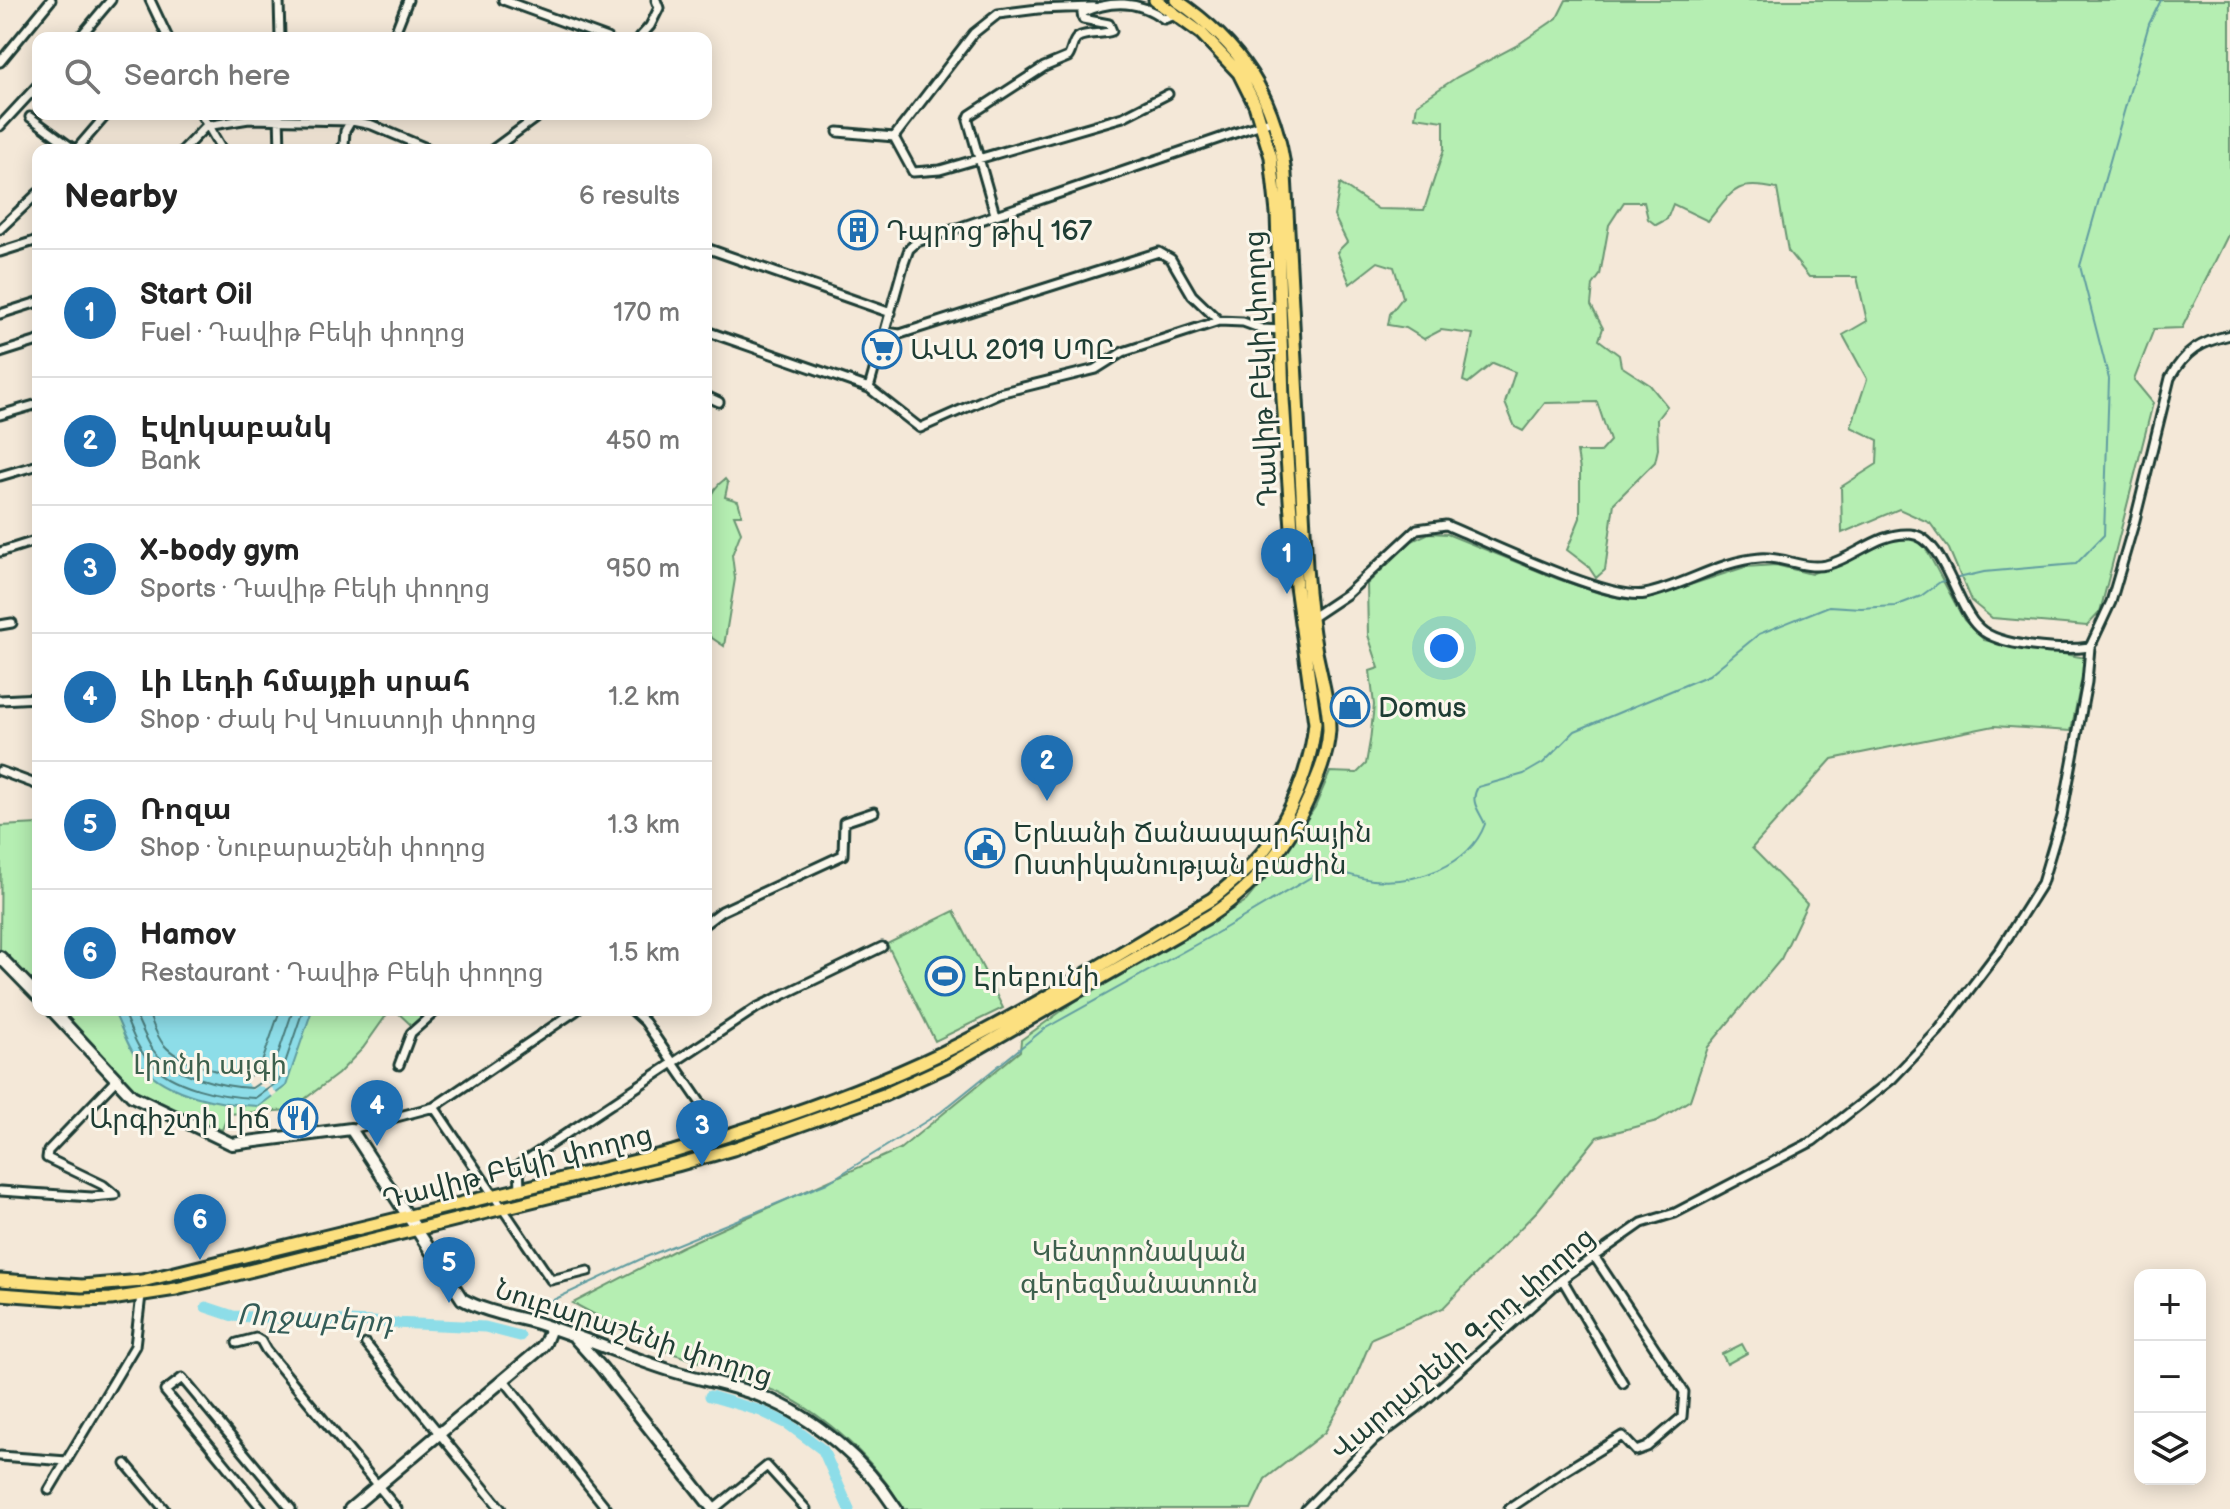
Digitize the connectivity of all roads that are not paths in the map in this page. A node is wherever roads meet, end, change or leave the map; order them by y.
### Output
1 (51, 0) edge
2 (111, 0) edge
3 (150, 0) edge
4 (279, 0) edge
5 (408, 0) edge
6 (503, 0) edge
7 (656, 0) edge
8 (1155, 0) edge
9 (1176, 0) edge
10 (1095, 7) junction
11 (1176, 15) junction
12 (84, 32) edge
13 (165, 32) edge
14 (280, 32) edge
15 (395, 32) edge
16 (591, 32) edge
17 (644, 32) edge
18 (0, 62) edge
19 (32, 91) edge
20 (1168, 94) dead end
21 (34, 120) edge
22 (102, 120) edge
23 (204, 120) edge
24 (243, 120) edge
25 (279, 120) edge
26 (353, 120) edge
27 (359, 120) edge
28 (533, 120) edge
29 (1267, 122) junction
30 (0, 126) edge
31 (206, 126) junction
32 (838, 132) dead end
33 (894, 137) junction
34 (67, 144) edge
35 (80, 144) edge
36 (189, 144) edge
37 (218, 144) edge
38 (280, 144) edge
39 (344, 144) edge
40 (417, 144) edge
41 (500, 144) edge
42 (977, 159) junction
43 (32, 199) edge
44 (995, 214) junction
45 (0, 229) edge
46 (32, 242) edge
47 (712, 250) edge
48 (0, 252) edge
49 (32, 304) edge
50 (891, 313) junction
51 (0, 314) edge
52 (1219, 321) junction
53 (1286, 329) junction
54 (886, 332) junction
55 (712, 333) edge
56 (2230, 335) edge
57 (32, 343) edge
58 (0, 353) edge
59 (869, 388) junction
60 (712, 399) edge
61 (719, 402) dead end
62 (32, 406) edge
63 (0, 415) edge
64 (32, 467) edge
65 (0, 476) edge
66 (32, 542) edge
67 (0, 552) edge
68 (1311, 618) junction
69 (12, 623) dead end
70 (0, 625) edge
71 (1300, 627) junction
72 (2090, 647) junction
73 (32, 698) edge
74 (0, 700) edge
75 (0, 771) edge
76 (32, 783) edge
77 (874, 812) dead end
78 (712, 918) edge
79 (882, 947) dead end
80 (0, 957) edge
81 (32, 990) edge
82 (58, 1016) edge
83 (430, 1016) edge
84 (568, 1016) edge
85 (638, 1016) edge
86 (674, 1064) junction
87 (399, 1065) dead end
88 (117, 1079) junction
89 (434, 1107) junction
90 (351, 1129) junction
91 (724, 1137) junction
92 (520, 1189) junction
93 (0, 1191) edge
94 (495, 1196) junction
95 (503, 1208) junction
96 (409, 1217) junction
97 (417, 1230) junction
98 (1594, 1256) junction
99 (588, 1271) dead end
100 (1562, 1279) junction
101 (0, 1280) edge
102 (0, 1294) edge
103 (141, 1295) junction
104 (551, 1328) junction
105 (574, 1337) junction
106 (237, 1343) dead end
107 (366, 1344) dead end
108 (619, 1353) junction
109 (601, 1367) junction
110 (504, 1380) junction
111 (1623, 1383) dead end
112 (439, 1432) junction
113 (0, 1456) edge
114 (67, 1461) junction
115 (126, 1464) dead end
116 (377, 1485) junction
117 (1545, 1489) dead end
118 (49, 1490) dead end
119 (164, 1509) edge
120 (262, 1509) edge
121 (291, 1509) edge
122 (350, 1509) edge
123 (397, 1509) edge
124 (501, 1509) edge
125 (607, 1509) edge
126 (713, 1509) edge
127 (806, 1509) edge
128 (896, 1509) edge
129 (1306, 1509) edge
130 (1509, 1509) edge
131 (1516, 1509) edge

1 - 18 street
2 - 12 street
3 - 13 street
4 - 14 street
5 - 15 street
6 - 16 street
7 - 17 street
8 - 11 main road, Դավիթ Բեկի փողոց
9 - 29 main road, Դավիթ Բեկի փողոց
10 - 11 street
10 - 33 street
10 - 42 street
11 - 29 main road, Դավիթ Բեկի փողոց
19 - 30 street
20 - 42 street
21 - 34 street
22 - 35 street
23 - 31 street
24 - 31 street
25 - 38 street
26 - 39 street
27 - 40 street
28 - 41 street
29 - 44 street
29 - 53 main road, Դավիթ Բեկի փողոց
31 - 36 street
31 - 37 street
32 - 33 street
33 - 42 street
42 - 44 street
43 - 45 street
44 - 50 street
46 - 48 street
47 - 50 street
49 - 51 street
50 - 54 street
52 - 53 street
52 - 54 street
52 - 59 street
53 - 68 main road, Դավիթ Բեկի փողոց
53 - 71 main road, Դավիթ Բեկի փողոց
54 - 59 street
55 - 59 street
56 - 72 street
57 - 58 street
60 - 61 street
62 - 63 street
64 - 65 street
66 - 67 street
68 - 71 street
68 - 72 street
68 - 95 main road, Դավիթ Բեկի փողոց
69 - 70 street
71 - 91 main road, Դավիթ Բեկի փողոց
72 - 98 street, Վարդաշենի 9-րդ փողոց
73 - 74 street
75 - 76 street
77 - 78 street
79 - 86 street
80 - 81 main road
82 - 88 main road
83 - 87 street
84 - 89 street
85 - 86 street
86 - 91 street
86 - 92 street
88 - 90 main road
88 - 93 street
89 - 90 street
89 - 94 street
90 - 96 main road, Նուբարաշենի փողոց
91 - 92 main road, Դավիթ Բեկի փողոց
92 - 94 main road, Դավիթ Բեկի փողոց
94 - 95 street
94 - 96 main road, Դավիթ Բեկի փողոց
95 - 97 main road, Դավիթ Բեկի փողոց
95 - 99 street
96 - 97 main road, Նուբարաշենի փողոց
96 - 101 main road, Դավիթ Բեկի փողոց
97 - 103 main road, Դավիթ Բեկի փողոց
97 - 104 main road, Նուբարաշենի փողոց
98 - 100 street, Վարդաշենի 9-րդ փողոց
98 - 130 street
100 - 111 street
100 - 129 street, Վարդաշենի 9-րդ փողոց
102 - 103 main road, Դավիթ Բեկի փողոց
103 - 114 street
104 - 105 main road, Նուբարաշենի փողոց
104 - 110 main road
105 - 108 main road, Նուբարաշենի փողոց
105 - 109 main road
106 - 116 street
107 - 112 street
108 - 109 main road
108 - 128 main road, Նուբարաշենի փողոց
109 - 126 main road
110 - 112 main road
110 - 125 street
112 - 116 main road
112 - 124 street
113 - 114 street
114 - 118 street
115 - 119 street
116 - 122 main road
116 - 123 street
117 - 131 street
120 - 121 street
126 - 127 street

